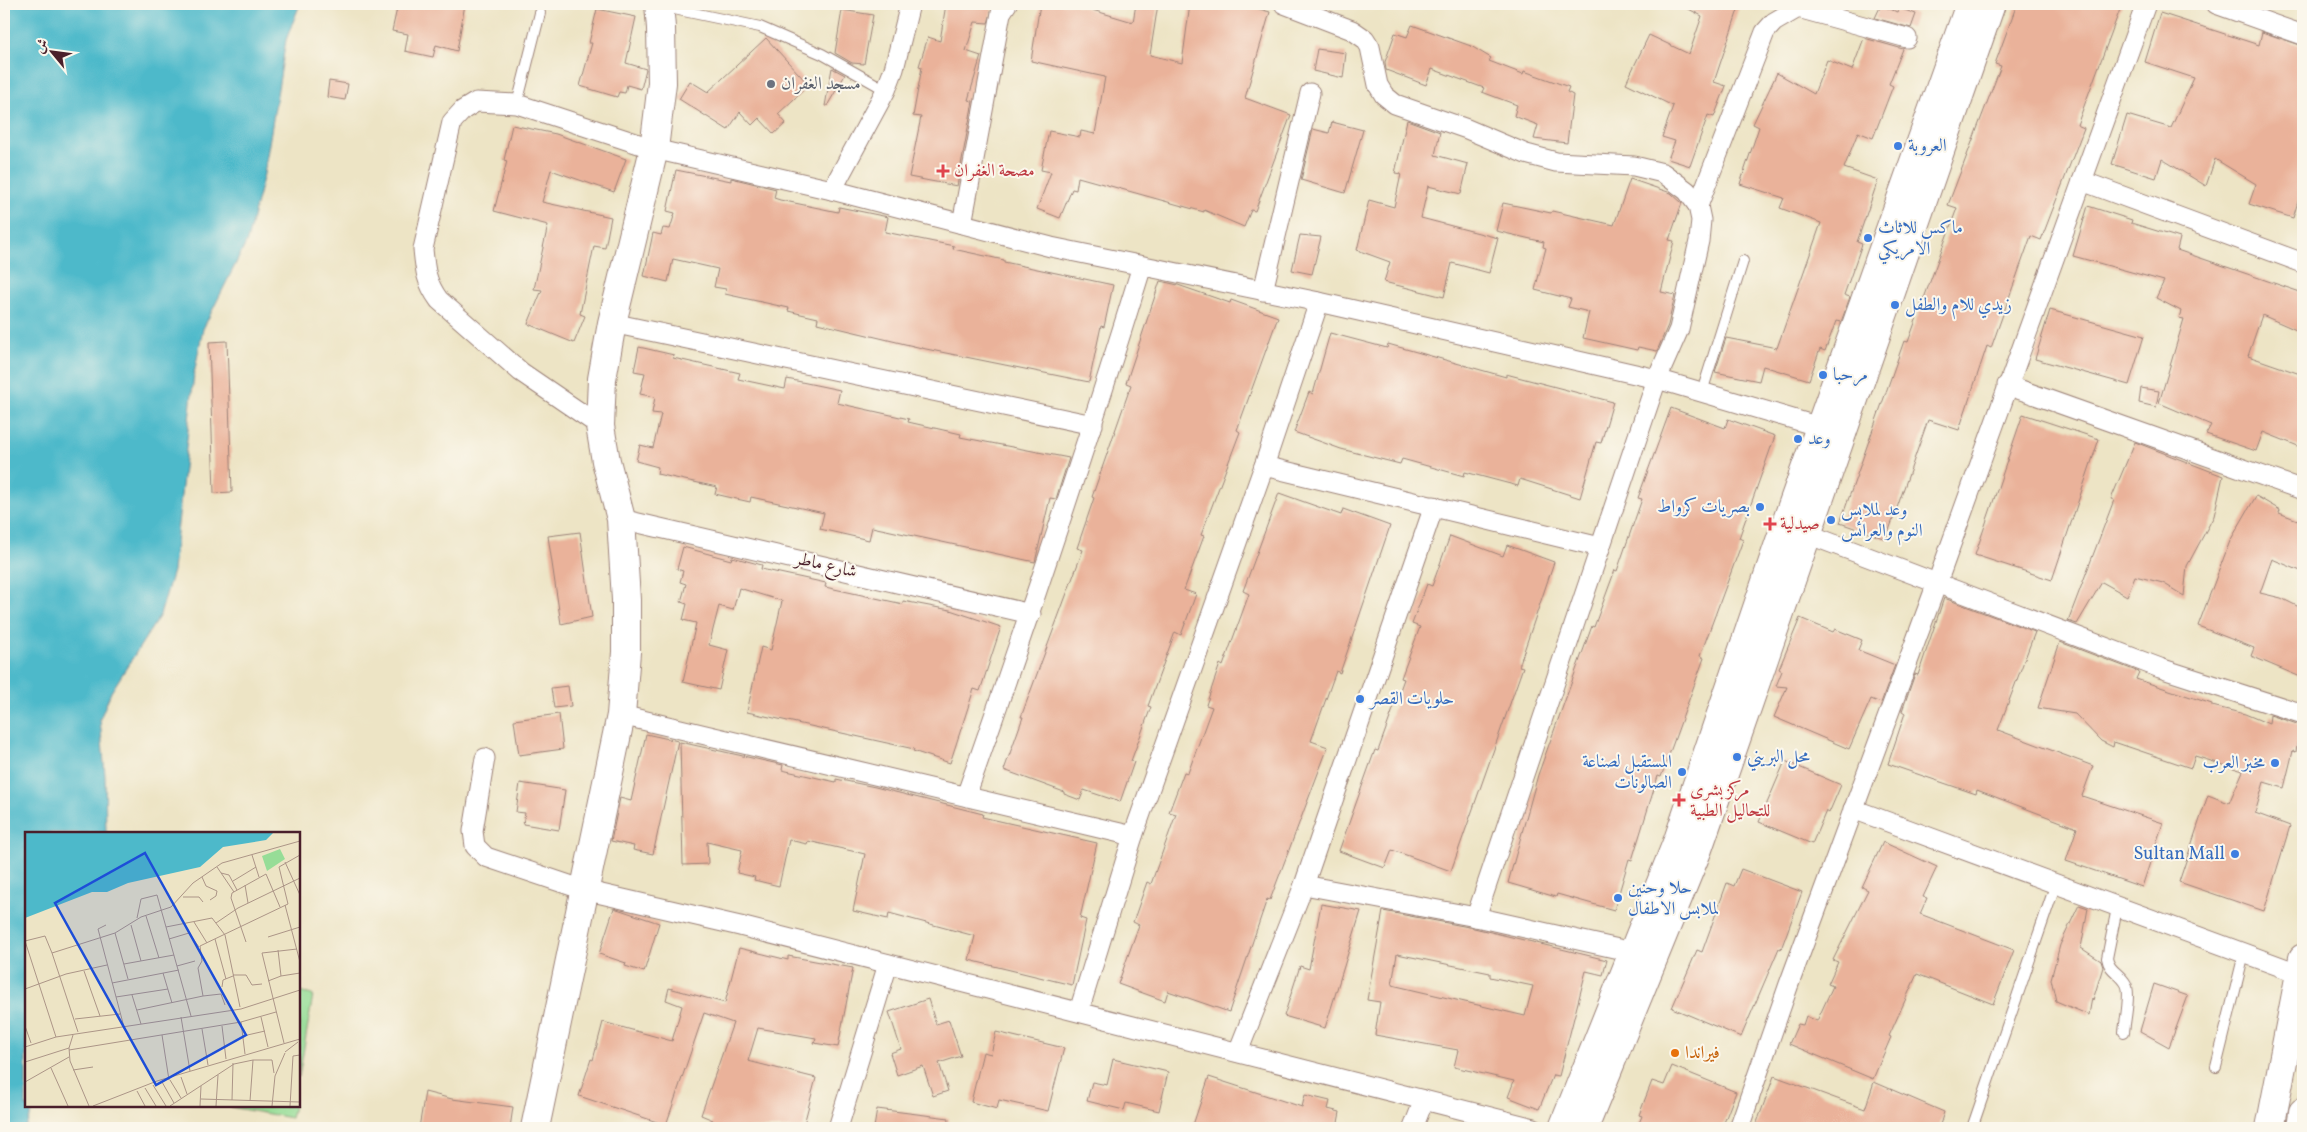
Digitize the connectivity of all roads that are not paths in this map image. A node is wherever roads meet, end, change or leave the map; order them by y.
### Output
1 (910, 4) edge
2 (1006, 4) edge
3 (1284, 4) edge
4 (1970, 4) edge
5 (1991, 4) edge
6 (2146, 4) edge
7 (2216, 4) edge
8 (668, 11) edge
9 (540, 13) dead end
10 (2302, 29) edge
11 (1907, 38) dead end
12 (886, 90) junction
13 (1310, 93) dead end
14 (518, 104) junction
15 (654, 149) junction
16 (2082, 181) junction
17 (832, 190) junction
18 (1698, 206) junction
19 (962, 224) junction
20 (1743, 262) dead end
21 (2303, 263) edge
22 (1142, 266) junction
23 (1263, 291) junction
24 (1319, 302) junction
25 (612, 323) junction
26 (1657, 379) junction
27 (2007, 385) junction
28 (1702, 392) junction
29 (1093, 425) junction
30 (600, 426) junction
31 (1820, 427) junction
32 (1264, 466) junction
33 (2303, 490) edge
34 (1434, 506) junction
35 (621, 519) junction
36 (1797, 530) junction
37 (1600, 547) junction
38 (1937, 583) junction
39 (1031, 614) junction
40 (2303, 714) edge
41 (621, 715) junction
42 (485, 758) dead end
43 (966, 796) junction
44 (1852, 810) junction
45 (1133, 836) junction
46 (1304, 885) junction
47 (2055, 886) junction
48 (584, 890) junction
49 (2117, 908) junction
50 (1476, 917) junction
51 (1632, 952) junction
52 (2244, 954) junction
53 (888, 964) junction
54 (2302, 969) edge
55 (1079, 1012) junction
56 (2124, 1032) dead end
57 (1238, 1052) junction
58 (2216, 1067) dead end
59 (1424, 1100) junction
60 (2303, 1112) edge
61 (534, 1128) edge
62 (838, 1128) edge
63 (1413, 1128) edge
64 (1534, 1128) edge
65 (1562, 1128) edge
66 (1584, 1128) edge
67 (1739, 1128) edge
68 (1972, 1128) edge
69 (2270, 1128) edge
70 (2300, 1128) edge

1 - 12 street
2 - 19 street
3 - 18 street
4 - 31 main road
5 - 36 main road
6 - 16 street
7 - 10 street
8 - 12 lane
8 - 15 main road
9 - 14 lane
11 - 18 street
12 - 17 street
13 - 23 street
14 - 15 street
14 - 30 street
15 - 17 street
15 - 25 main road
16 - 21 street
16 - 27 street
17 - 19 street
18 - 26 street
19 - 22 street
20 - 28 lane
22 - 23 street
22 - 29 street
23 - 24 street
24 - 26 street
24 - 32 street
25 - 29 street
25 - 30 main road
26 - 28 street
26 - 37 street
27 - 33 street
27 - 38 street
28 - 31 street
29 - 39 street
30 - 35 main road
31 - 36 main road
32 - 34 street
32 - 45 street
34 - 37 street
34 - 46 street
35 - 39 street, شارع ماطر
35 - 41 main road
36 - 38 street
36 - 51 main road
36 - 66 main road
37 - 50 street
38 - 40 street
38 - 44 street
39 - 43 street
41 - 43 street
41 - 48 main road
42 - 48 street
43 - 45 street
44 - 47 street
44 - 67 street
45 - 55 street
46 - 50 street
46 - 57 street
47 - 49 street
47 - 68 lane
48 - 53 street
48 - 61 main road
49 - 52 street
49 - 56 lane
50 - 51 street
51 - 65 main road
52 - 54 street
52 - 58 lane
53 - 55 street
53 - 62 street
54 - 69 main road
55 - 57 street
57 - 59 street
59 - 63 street
59 - 64 street
60 - 70 main road

